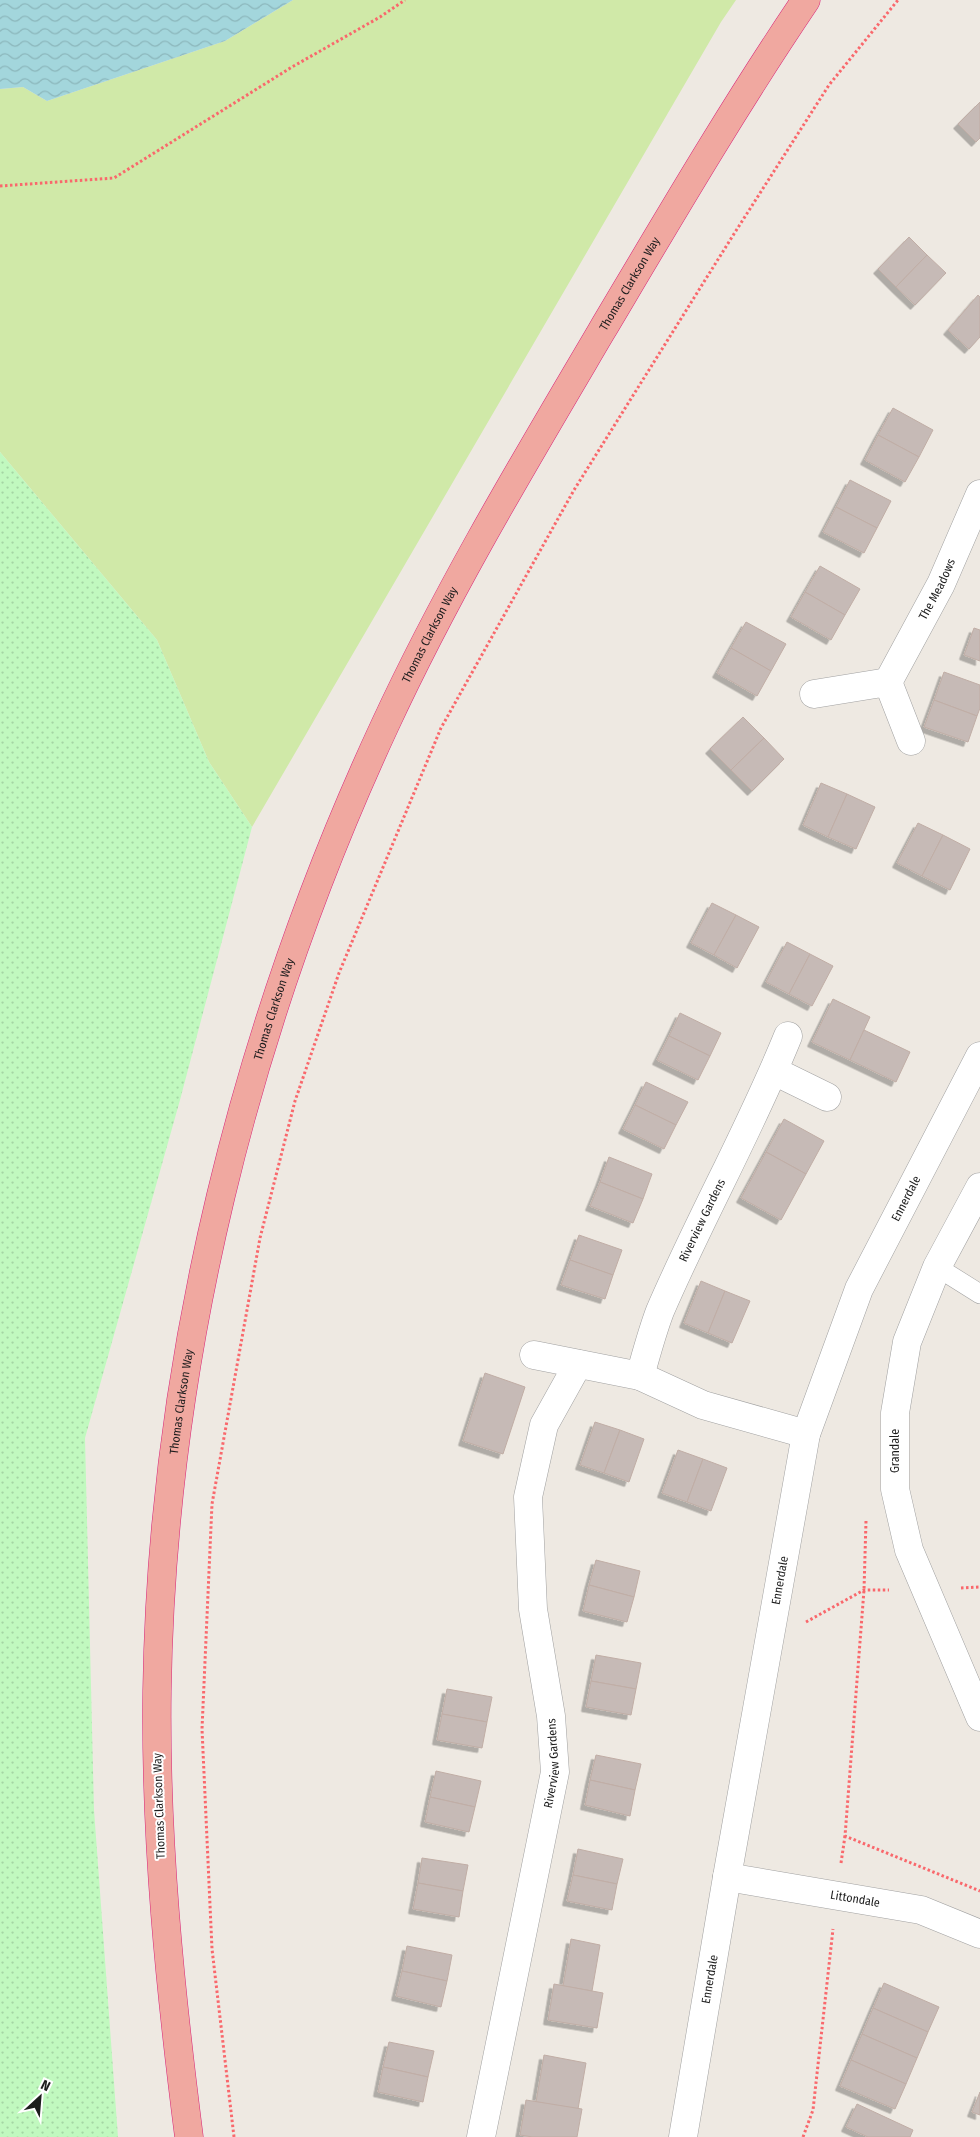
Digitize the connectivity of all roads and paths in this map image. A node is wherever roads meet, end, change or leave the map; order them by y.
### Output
1 (406, 0) edge
2 (806, 0) edge
3 (898, 0) edge
4 (0, 186) edge
5 (980, 494) edge
6 (888, 682) junction
7 (814, 694) dead end
8 (911, 741) dead end
9 (788, 1036) dead end
10 (980, 1056) edge
11 (774, 1070) junction
12 (828, 1097) dead end
13 (980, 1187) edge
14 (937, 1267) junction
15 (980, 1294) edge
16 (534, 1355) dead end
17 (578, 1364) junction
18 (640, 1376) junction
19 (806, 1434) junction
20 (926, 1590) junction
21 (805, 1622) dead end
22 (980, 1717) edge
23 (845, 1836) dead end
24 (726, 1877) junction
25 (836, 1896) junction
26 (980, 1934) edge
27 (189, 2137) edge
28 (234, 2137) edge
29 (481, 2137) edge
30 (683, 2137) edge
31 (803, 2137) edge

1 - 4 path
2 - 27 highway, Thomas Clarkson Way
3 - 28 path
5 - 6 street, The Meadows
6 - 7 street
6 - 8 street
9 - 11 street, Riverview Gardens
10 - 19 street, Ennerdale
11 - 12 street
11 - 18 street, Riverview Gardens
13 - 14 street, Grandale
14 - 15 lane
14 - 20 street, Grandale
16 - 17 street
17 - 18 street
17 - 29 street, Riverview Gardens
18 - 19 street
19 - 24 street, Ennerdale
20 - 21 path
20 - 22 street, Grandale
23 - 25 path
24 - 25 street, Littondale
24 - 30 street, Ennerdale
25 - 26 street, Littondale
25 - 31 path

